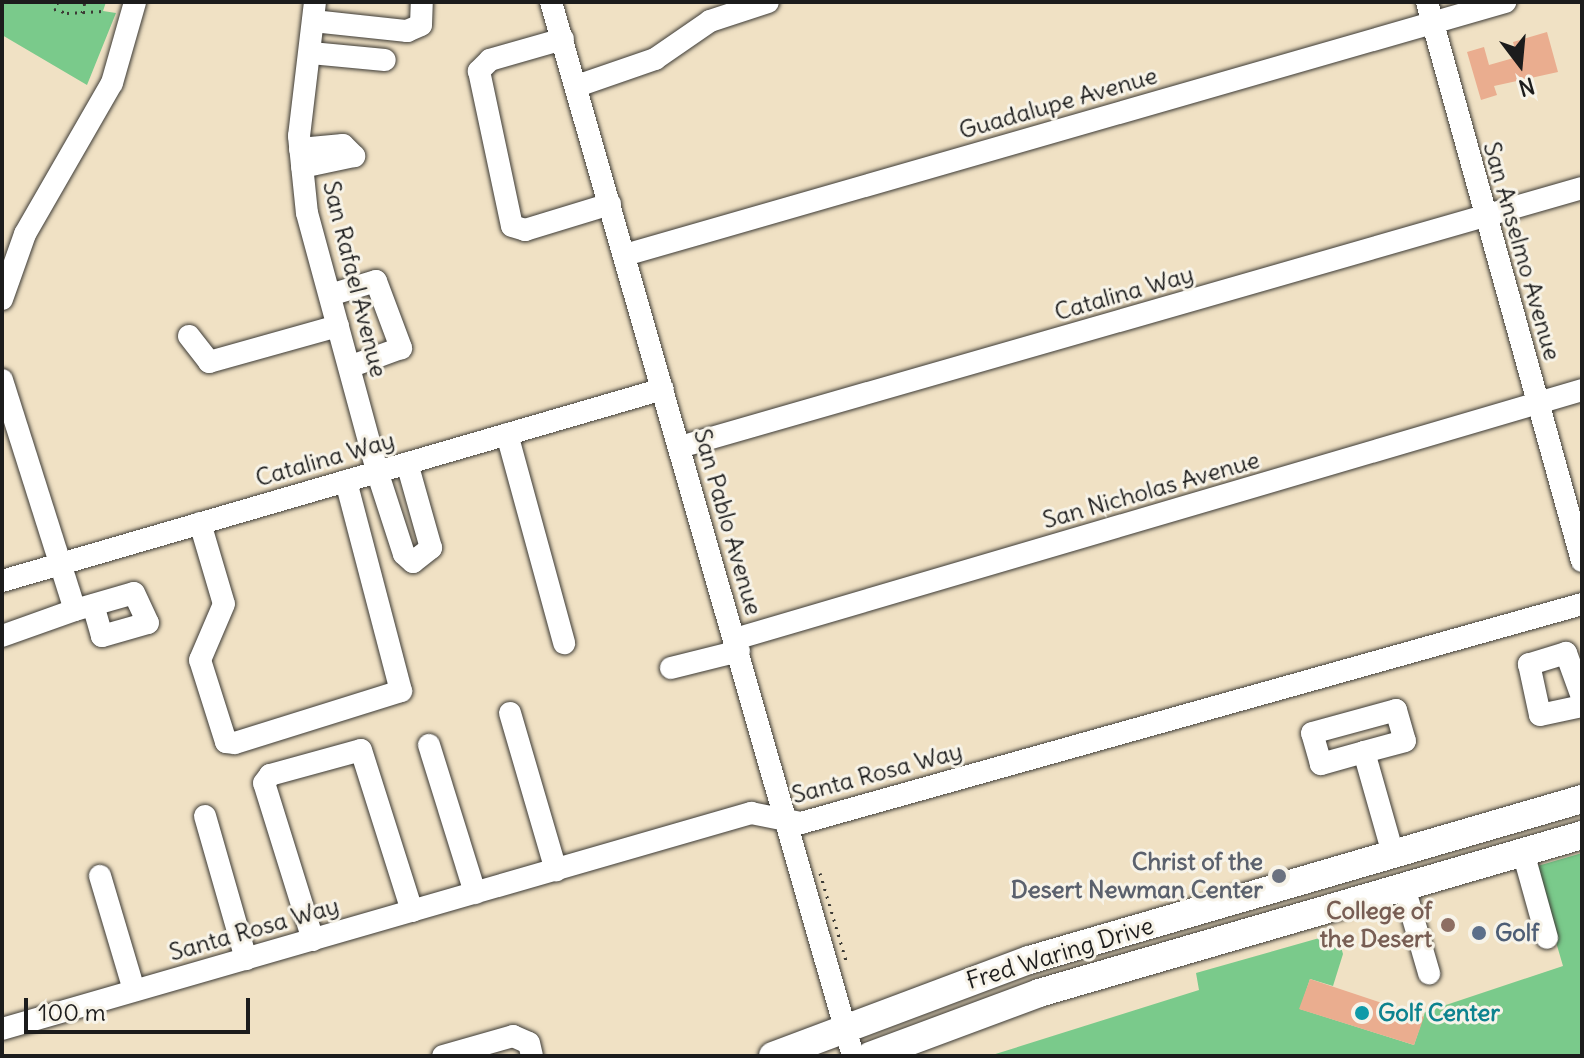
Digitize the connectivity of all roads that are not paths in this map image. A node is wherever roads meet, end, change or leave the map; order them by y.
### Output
1 (135, 2) edge
2 (422, 2) edge
3 (551, 2) edge
4 (768, 2) edge
5 (1505, 2) edge
6 (314, 12) edge
7 (1429, 12) edge
8 (563, 39) junction
9 (311, 53) junction
10 (385, 60) dead end
11 (577, 86) junction
12 (344, 153) dead end
13 (301, 158) junction
14 (1582, 188) edge
15 (610, 204) junction
16 (1484, 217) junction
17 (625, 255) junction
18 (330, 295) junction
19 (2, 299) edge
20 (338, 326) junction
21 (189, 336) dead end
22 (349, 367) junction
23 (2, 380) edge
24 (663, 389) junction
25 (1582, 390) edge
26 (1538, 403) junction
27 (507, 434) junction
28 (680, 447) junction
29 (407, 463) junction
30 (377, 471) junction
31 (346, 481) junction
32 (200, 523) junction
33 (1582, 561) edge
34 (56, 565) junction
35 (2, 581) edge
36 (1582, 604) edge
37 (2, 636) edge
38 (564, 643) dead end
39 (737, 645) junction
40 (671, 668) dead end
41 (1582, 697) edge
42 (1582, 706) edge
43 (510, 713) dead end
44 (429, 745) dead end
45 (1364, 752) dead end
46 (1582, 799) edge
47 (205, 816) dead end
48 (790, 825) junction
49 (1582, 835) edge
50 (1523, 852) junction
51 (1393, 854) junction
52 (556, 870) junction
53 (100, 876) dead end
54 (1404, 887) junction
55 (475, 893) junction
56 (412, 911) junction
57 (1547, 938) dead end
58 (313, 940) junction
59 (246, 959) junction
60 (1429, 973) dead end
61 (134, 990) junction
62 (845, 1028) junction
63 (2, 1029) edge
64 (443, 1056) edge
65 (532, 1056) edge
66 (773, 1056) edge
67 (853, 1056) edge
68 (870, 1056) edge

1 - 19 street
2 - 6 street
3 - 8 street, San Pablo Avenue
4 - 11 street
5 - 7 street, Guadalupe Avenue
6 - 9 street, San Rafael Avenue
7 - 16 street, San Anselmo Avenue
7 - 17 street, Guadalupe Avenue
8 - 11 street, San Pablo Avenue
8 - 15 street
9 - 10 street
9 - 13 street, San Rafael Avenue
11 - 15 street, San Pablo Avenue
12 - 13 street
13 - 18 street, San Rafael Avenue
14 - 16 street, Catalina Way
15 - 17 street, San Pablo Avenue
16 - 26 street, San Anselmo Avenue
16 - 28 street, Catalina Way
17 - 24 street, San Pablo Avenue
18 - 20 street, San Rafael Avenue
18 - 22 street
20 - 21 street
20 - 22 street, San Rafael Avenue
22 - 30 street, San Rafael Avenue
23 - 34 street
24 - 27 street, Catalina Way
24 - 28 street, San Pablo Avenue
25 - 26 street, San Nicholas Avenue
26 - 33 street, San Anselmo Avenue
26 - 39 street, San Nicholas Avenue
27 - 29 street, Catalina Way
27 - 38 street
28 - 39 street, San Pablo Avenue
29 - 30 street, Catalina Way
29 - 30 street, San Rafael Avenue
30 - 31 street, Catalina Way
31 - 32 street, Catalina Way
31 - 32 street
32 - 34 street, Catalina Way
34 - 35 street, Catalina Way
34 - 37 street
36 - 48 street, Santa Rosa Way
39 - 40 street, San Nicholas Avenue
39 - 48 street, San Pablo Avenue
41 - 42 street
43 - 52 street
44 - 55 street
45 - 51 street
46 - 51 main road, Fred Waring Drive
47 - 59 street
48 - 52 street, Santa Rosa Way
48 - 62 street, San Pablo Avenue
49 - 50 main road, Fred Waring Drive
50 - 54 main road, Fred Waring Drive
50 - 57 street
51 - 62 main road, Fred Waring Drive
52 - 55 street, Santa Rosa Way
53 - 61 street
54 - 60 street
54 - 68 main road, Fred Waring Drive
55 - 56 street, Santa Rosa Way
56 - 58 street, Santa Rosa Way
56 - 58 street
58 - 59 street, Santa Rosa Way
59 - 61 street, Santa Rosa Way
61 - 63 street, Santa Rosa Way
62 - 66 main road, Fred Waring Drive
62 - 67 street, San Pablo Avenue
64 - 65 street

